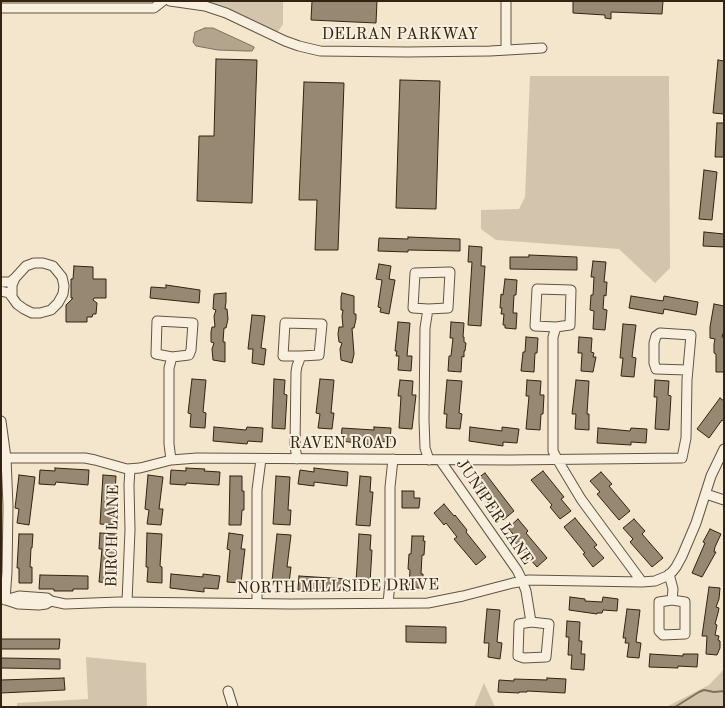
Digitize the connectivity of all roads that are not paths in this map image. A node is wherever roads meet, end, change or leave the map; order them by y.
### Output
1 (162, 1) edge
2 (170, 1) edge
3 (506, 1) edge
4 (1, 8) edge
5 (542, 48) dead end
6 (506, 50) junction
7 (15, 278) junction
8 (1, 282) edge
9 (1, 291) edge
10 (12, 297) junction
11 (428, 310) junction
12 (556, 327) junction
13 (301, 356) junction
14 (172, 357) junction
15 (687, 370) junction
16 (1, 421) edge
17 (724, 449) edge
18 (6, 458) junction
19 (261, 459) junction
20 (297, 459) junction
21 (393, 459) junction
22 (170, 460) junction
23 (429, 460) junction
24 (440, 460) junction
25 (557, 460) junction
26 (130, 469) junction
27 (706, 494) junction
28 (724, 500) edge
29 (669, 574) junction
30 (522, 581) junction
31 (642, 582) junction
32 (3, 600) edge
33 (672, 600) junction
34 (127, 602) junction
35 (257, 603) junction
36 (388, 603) junction
37 (531, 622) junction
38 (228, 691) dead end
39 (233, 707) edge

1 - 4 street
2 - 6 street, DELRAN PARKWAY
3 - 6 street
5 - 6 street, DELRAN PARKWAY
7 - 8 street
7 - 10 street
7 - 10 street
9 - 10 street
11 - 11 street
11 - 23 street
12 - 12 street
12 - 25 street
13 - 13 street
13 - 20 street
14 - 14 street
14 - 22 street
15 - 15 street
15 - 25 street, RAVEN ROAD
16 - 18 street
17 - 27 street
18 - 26 street
18 - 32 street
19 - 20 street, RAVEN ROAD
19 - 22 street, RAVEN ROAD
19 - 35 street
20 - 21 street, RAVEN ROAD
21 - 23 street, RAVEN ROAD
21 - 36 street
22 - 26 street, RAVEN ROAD
23 - 24 street, RAVEN ROAD
24 - 25 street, RAVEN ROAD
24 - 30 street, JUNIPER LANE
25 - 31 street
26 - 34 street, BIRCH LANE
27 - 28 street
27 - 29 street
29 - 31 street, NORTH MILLSIDE DRIVE
29 - 33 street
30 - 31 street, NORTH MILLSIDE DRIVE
30 - 36 street, NORTH MILLSIDE DRIVE
30 - 37 street, JUNIPER LANE
32 - 34 street, NORTH MILLSIDE DRIVE
33 - 33 street
34 - 35 street, NORTH MILLSIDE DRIVE
35 - 36 street, NORTH MILLSIDE DRIVE
37 - 37 street
38 - 39 street

